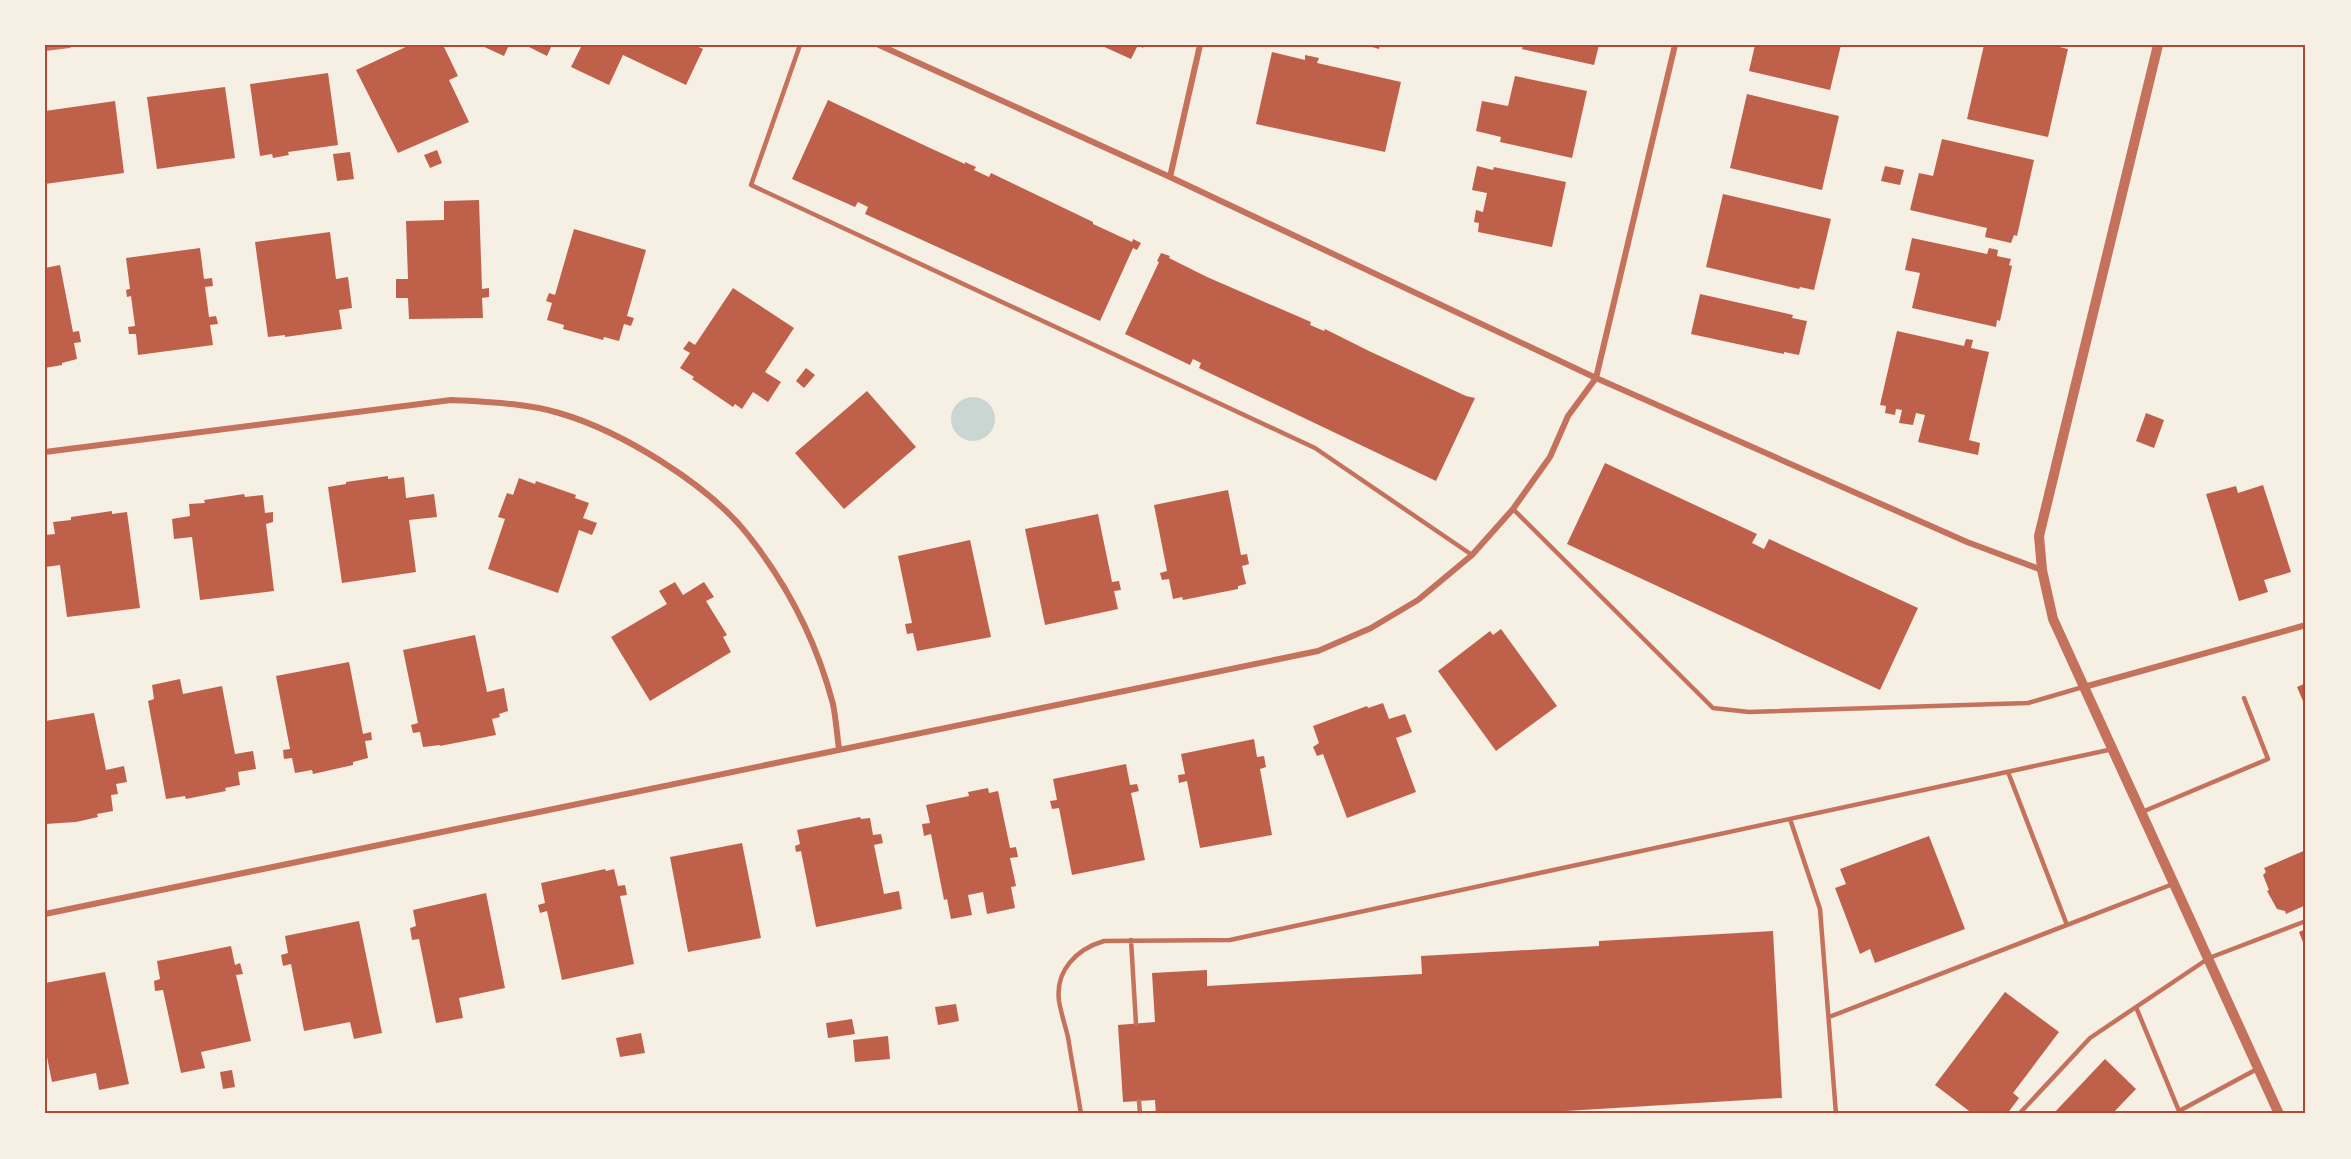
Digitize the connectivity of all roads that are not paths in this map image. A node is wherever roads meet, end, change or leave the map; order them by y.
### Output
1 (69, 45) edge
2 (800, 45) edge
3 (879, 45) edge
4 (1200, 45) edge
5 (1675, 45) edge
6 (2158, 45) edge
7 (45, 48) edge
8 (1170, 177) junction
9 (1596, 378) junction
10 (45, 452) edge
11 (1514, 509) junction
12 (1472, 555) junction
13 (2042, 570) junction
14 (2306, 625) edge
15 (2084, 687) junction
16 (2244, 698) dead end
17 (839, 749) junction
18 (2113, 749) junction
19 (2008, 772) junction
20 (2142, 812) junction
21 (1790, 819) junction
22 (2176, 884) junction
23 (45, 914) edge
24 (2306, 921) edge
25 (2067, 925) junction
26 (1131, 940) junction
27 (2209, 958) junction
28 (2136, 1007) junction
29 (1829, 1017) junction
30 (1136, 1024) dead end
31 (2259, 1068) junction
32 (1139, 1101) dead end
33 (2178, 1113) edge
34 (1081, 1114) edge
35 (1140, 1114) edge
36 (1836, 1114) edge
37 (2019, 1114) edge
38 (2279, 1114) edge

1 - 7 street
2 - 12 lane
3 - 8 street
4 - 8 street
5 - 9 street
6 - 13 street
8 - 9 street
9 - 11 street
9 - 13 street
10 - 17 street
11 - 12 street
11 - 15 lane
12 - 17 street
13 - 15 street
14 - 15 street
15 - 18 street
16 - 20 lane
17 - 23 street
18 - 19 lane
18 - 20 street
19 - 21 lane
19 - 25 lane
20 - 22 street
21 - 26 lane
21 - 29 lane
22 - 25 lane
22 - 27 street
24 - 27 lane
25 - 29 lane
26 - 30 lane
26 - 34 lane
27 - 28 lane
27 - 31 street
28 - 33 lane
28 - 37 lane
29 - 36 lane
31 - 33 lane
31 - 38 street
32 - 35 lane

